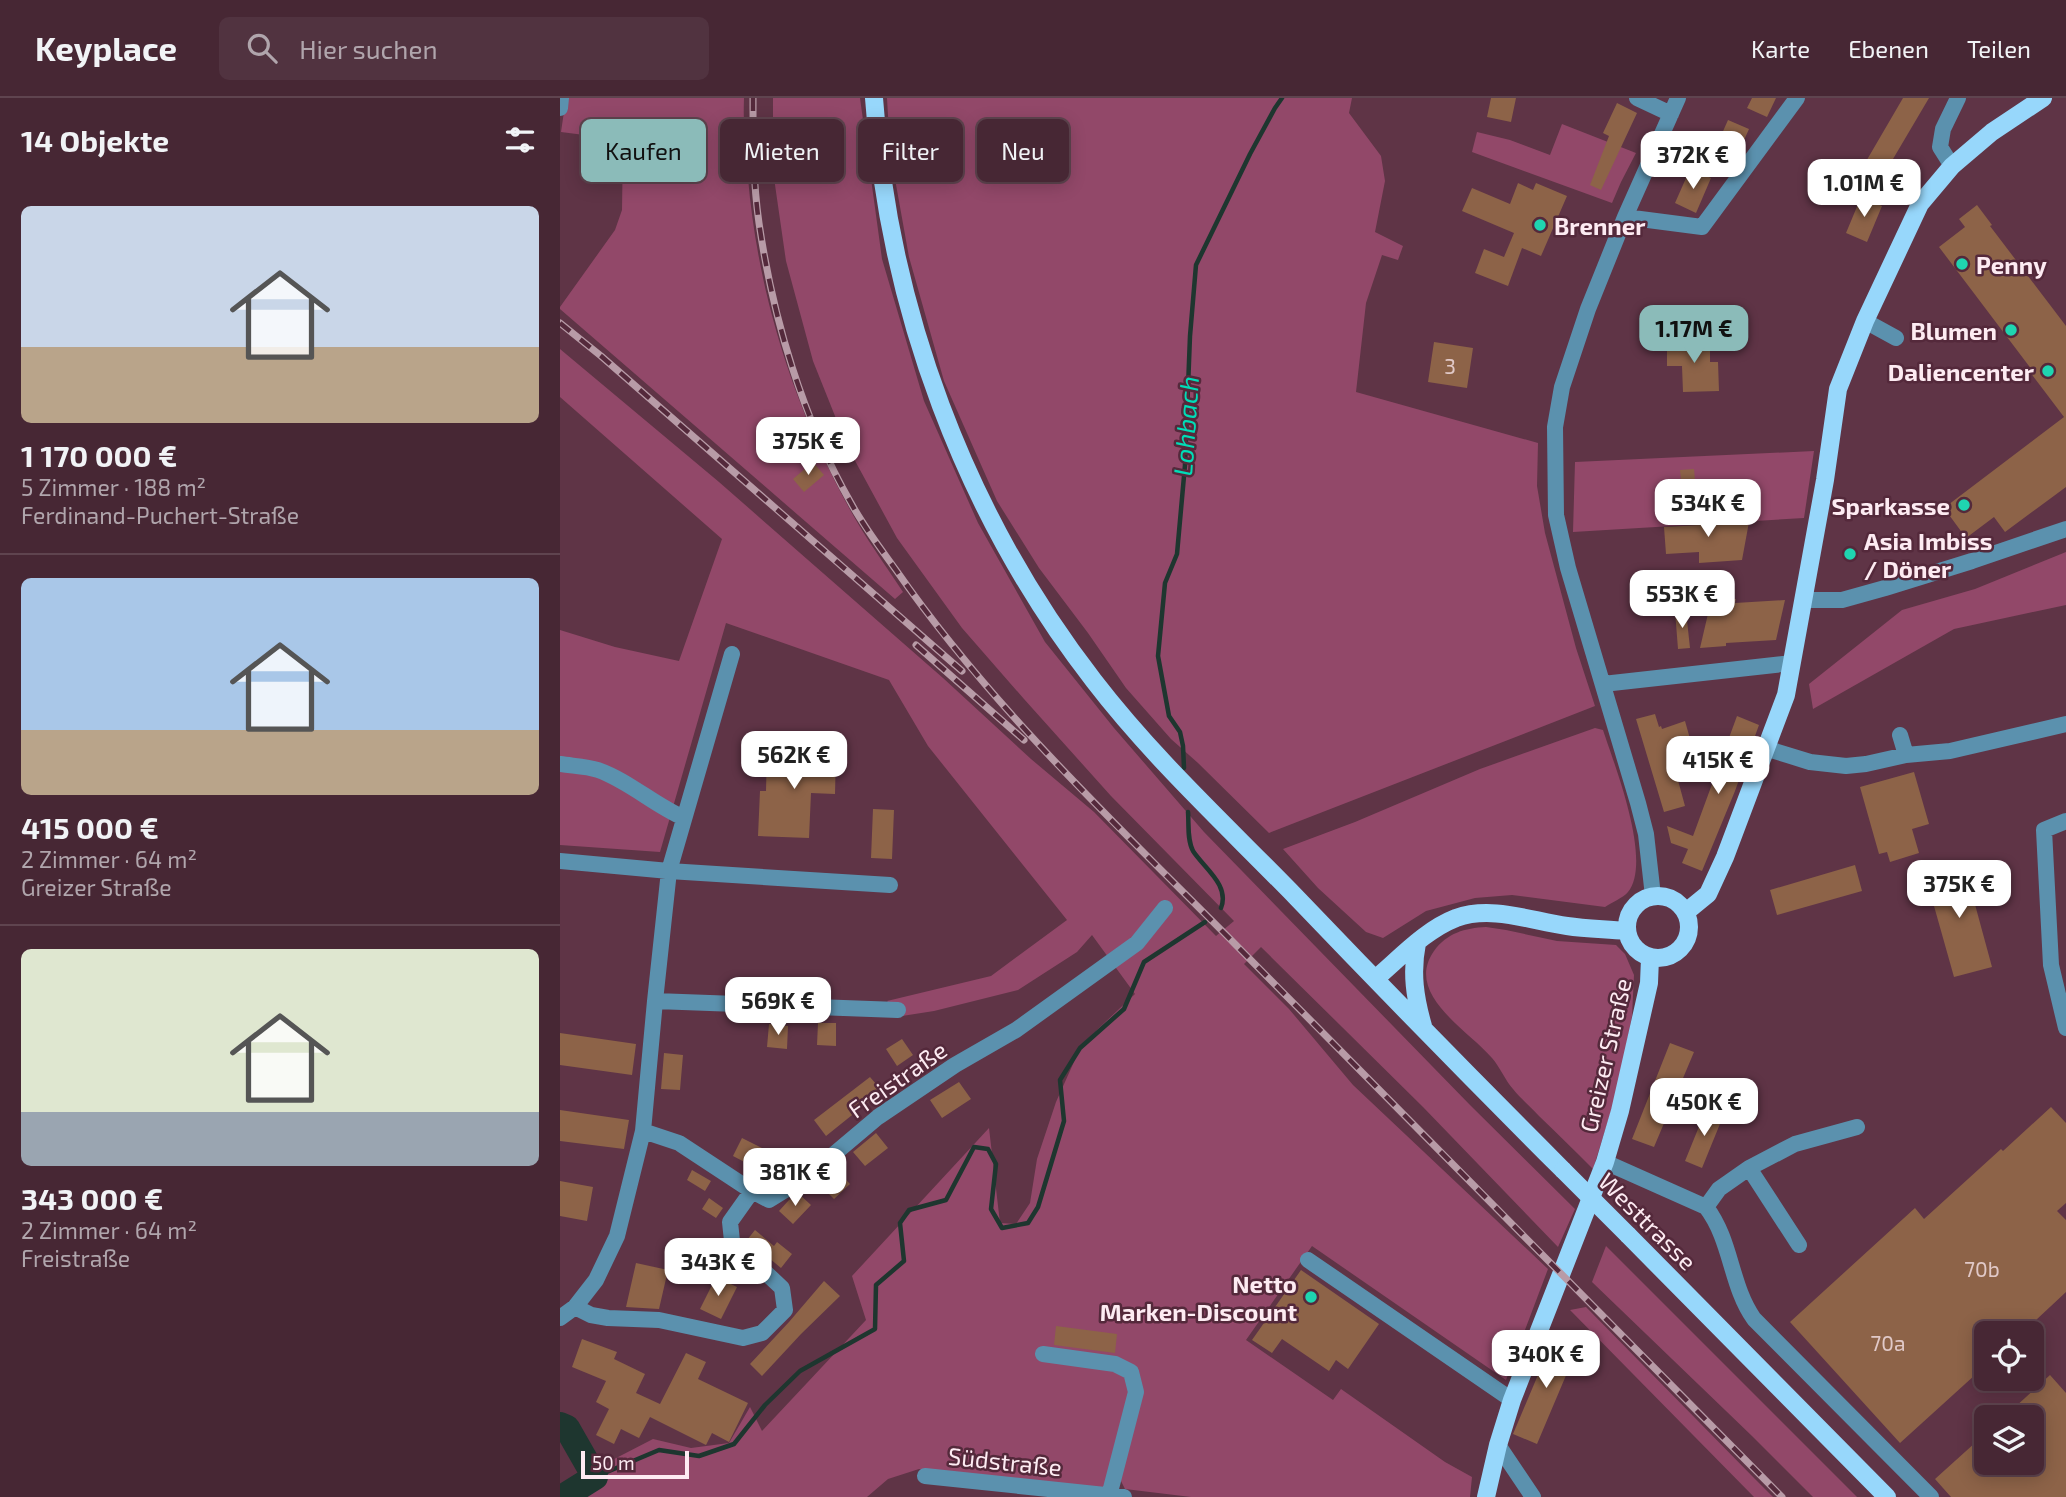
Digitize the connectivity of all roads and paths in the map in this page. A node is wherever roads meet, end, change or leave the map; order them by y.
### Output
1 (561, 98) edge
2 (874, 98) edge
3 (1637, 98) edge
4 (1678, 98) edge
5 (1797, 98) edge
6 (1958, 98) edge
7 (2043, 98) edge
8 (560, 108) edge
9 (1671, 114) junction
10 (1952, 166) junction
11 (1625, 218) junction
12 (1865, 321) junction
13 (1896, 338) dead end
14 (2066, 529) edge
15 (1803, 600) junction
16 (732, 654) dead end
17 (1792, 663) junction
18 (1603, 684) junction
19 (2066, 723) edge
20 (1900, 735) dead end
21 (1765, 748) junction
22 (1906, 755) junction
23 (560, 764) edge
24 (684, 818) junction
25 (2066, 821) edge
26 (560, 861) edge
27 (669, 871) junction
28 (890, 885) dead end
29 (1653, 896) junction
30 (1165, 908) dead end
31 (1686, 912) junction
32 (1626, 931) junction
33 (1417, 943) junction
34 (1650, 958) junction
35 (1375, 979) junction
36 (655, 1001) junction
37 (898, 1010) dead end
38 (1424, 1028) junction
39 (2066, 1028) edge
40 (1857, 1127) dead end
41 (643, 1131) junction
42 (1605, 1162) junction
43 (1749, 1168) junction
44 (752, 1191) junction
45 (1706, 1207) junction
46 (1799, 1245) dead end
47 (1308, 1260) dead end
48 (575, 1307) junction
49 (560, 1318) edge
50 (1043, 1354) dead end
51 (1512, 1400) junction
52 (1498, 1446) junction
53 (925, 1476) dead end
54 (1079, 1495) edge
55 (1116, 1496) edge
56 (1486, 1497) edge
57 (1533, 1497) edge
58 (1887, 1497) edge
59 (1931, 1497) edge

1 - 8 street
2 - 35 main road, Westtrasse
3 - 9 street
4 - 9 street
5 - 11 street
6 - 10 street
7 - 10 main road
9 - 11 street
10 - 12 main road
11 - 18 street
12 - 13 street
12 - 15 main road
14 - 15 street
15 - 17 main road
16 - 24 street
17 - 18 street
17 - 21 main road
18 - 29 street
19 - 22 street
20 - 22 street
21 - 22 street
21 - 31 main road
23 - 24 street
24 - 27 street
25 - 39 street
26 - 27 street
27 - 28 street
27 - 36 street
29 - 31 main road
29 - 32 main road
30 - 44 street, Freistraße
31 - 34 main road
32 - 33 main road
32 - 34 main road
33 - 35 main road
33 - 38 main road
34 - 42 main road, Greizer Straße
35 - 38 main road, Westtrasse
36 - 37 street
36 - 41 street
38 - 58 main road, Westtrasse, bridge
40 - 43 street
41 - 44 street
41 - 48 street
42 - 45 street, Greizer Straße
42 - 51 main road, Greizer Straße
43 - 45 street
43 - 46 street
44 - 48 street
45 - 59 street
47 - 51 street
48 - 49 street
50 - 55 street, Südstraße
51 - 52 main road, Greizer Straße
52 - 56 main road, Greizer Straße
52 - 57 street
53 - 54 street, Südstraße
54 - 55 street, Südstraße

